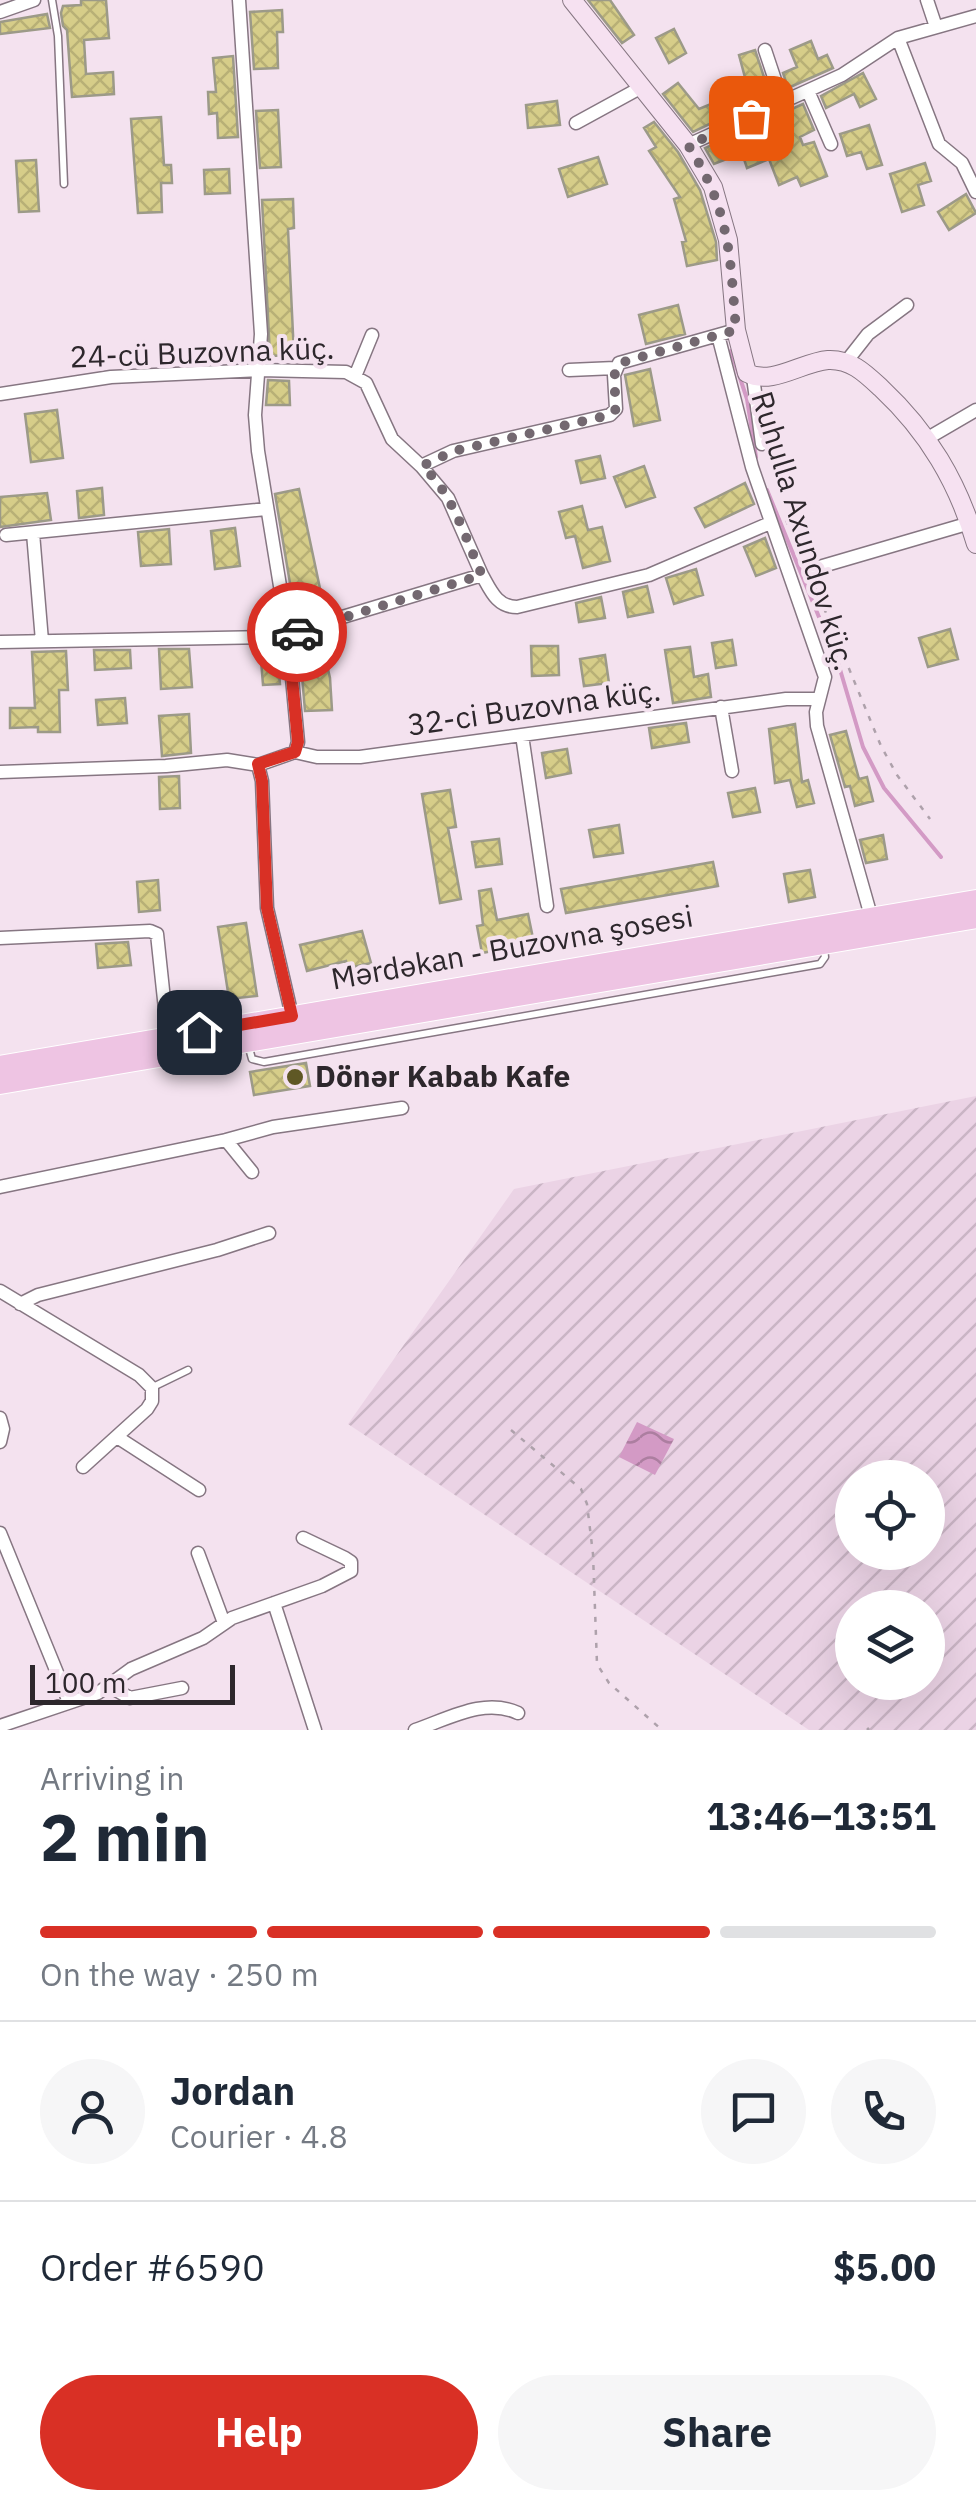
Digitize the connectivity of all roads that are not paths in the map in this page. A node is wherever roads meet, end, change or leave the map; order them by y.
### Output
1 (34, 0) edge
2 (52, 0) edge
3 (239, 0) edge
4 (572, 0) edge
5 (927, 0) edge
6 (0, 12) edge
7 (976, 16) edge
8 (936, 27) junction
9 (898, 38) junction
10 (764, 50) dead end
11 (640, 88) junction
12 (808, 91) junction
13 (782, 104) junction
14 (576, 123) dead end
15 (831, 144) dead end
16 (688, 145) junction
17 (64, 184) dead end
18 (976, 192) edge
19 (907, 304) dead end
20 (736, 330) junction
21 (372, 334) dead end
22 (718, 335) junction
23 (846, 362) junction
24 (615, 368) junction
25 (260, 370) junction
26 (568, 370) dead end
27 (356, 374) junction
28 (753, 376) junction
29 (0, 394) edge
30 (976, 410) edge
31 (928, 438) junction
32 (762, 444) dead end
33 (422, 466) junction
34 (266, 509) junction
35 (777, 520) junction
36 (970, 523) junction
37 (33, 532) junction
38 (6, 535) dead end
39 (976, 544) edge
40 (809, 570) road end
41 (482, 575) junction
42 (288, 635) junction
43 (42, 641) junction
44 (0, 642) edge
45 (818, 700) junction
46 (721, 707) junction
47 (522, 734) junction
48 (295, 752) junction
49 (258, 764) junction
50 (732, 771) dead end
51 (0, 772) edge
52 (976, 900) edge
53 (546, 906) dead end
54 (871, 916) junction
55 (976, 918) edge
56 (0, 938) edge
57 (292, 1016) junction
58 (168, 1037) junction
59 (0, 1066) edge
60 (0, 1084) edge
61 (402, 1108) dead end
62 (226, 1140) junction
63 (252, 1172) dead end
64 (0, 1187) edge
65 (269, 1234) dead end
66 (0, 1292) edge
67 (20, 1304) junction
68 (188, 1370) dead end
69 (152, 1388) junction
70 (0, 1418) edge
71 (117, 1437) junction
72 (0, 1442) edge
73 (83, 1467) dead end
74 (199, 1490) dead end
75 (0, 1534) edge
76 (303, 1538) dead end
77 (198, 1553) dead end
78 (274, 1603) junction
79 (224, 1623) junction
80 (109, 1686) junction
81 (182, 1688) dead end
82 (70, 1702) junction
83 (518, 1712) dead end
84 (0, 1726) edge
85 (315, 1730) edge
86 (415, 1730) edge

1 - 6 street
2 - 17 lane
3 - 25 street
4 - 11 street
5 - 8 street
7 - 8 street
8 - 9 street
9 - 12 street
9 - 18 street
10 - 13 street
11 - 14 street
11 - 16 street
12 - 13 street
12 - 15 street
13 - 16 street
16 - 20 street
19 - 23 street
20 - 22 street
20 - 28 street
21 - 27 street
22 - 24 street
22 - 35 street, Ruhulla Axundov küç.
23 - 28 street
23 - 31 street
24 - 26 street
24 - 33 street
25 - 27 street, 24-cü Buzovna küç.
25 - 29 street, 24-cü Buzovna küç.
25 - 34 street
27 - 33 street, 24-cü Buzovna küç.
28 - 32 street
30 - 31 street
31 - 36 street
33 - 41 street, 24-cü Buzovna küç.
34 - 37 street
34 - 42 street
35 - 41 street
35 - 45 street, Ruhulla Axundov küç.
36 - 39 street
36 - 40 street
37 - 38 street
37 - 43 street
41 - 42 street
42 - 43 street
42 - 48 street
43 - 44 street
45 - 46 street, 32-ci Buzovna küç.
45 - 54 street, Ruhulla Axundov küç.
46 - 47 street, 32-ci Buzovna küç.
46 - 50 street
47 - 48 street, 32-ci Buzovna küç.
47 - 53 street
48 - 49 street, 32-ci Buzovna küç.
49 - 51 street, 32-ci Buzovna küç.
49 - 57 street
52 - 54 main road, Mərdəkan - Buzovna şosesi
54 - 57 main road, Mərdəkan - Buzovna şosesi
55 - 60 main road
56 - 58 street
57 - 58 main road, Mərdəkan - Buzovna şosesi
58 - 59 main road, Mərdəkan - Buzovna şosesi
61 - 62 street
62 - 63 street
62 - 64 street
65 - 67 street
66 - 67 street
67 - 69 street
68 - 69 lane
69 - 71 street
70 - 72 street
71 - 73 street
71 - 74 street
75 - 82 street
76 - 78 street
77 - 79 street
78 - 79 street
78 - 85 street
79 - 80 street
80 - 81 street
80 - 82 street
82 - 84 street
83 - 86 street

